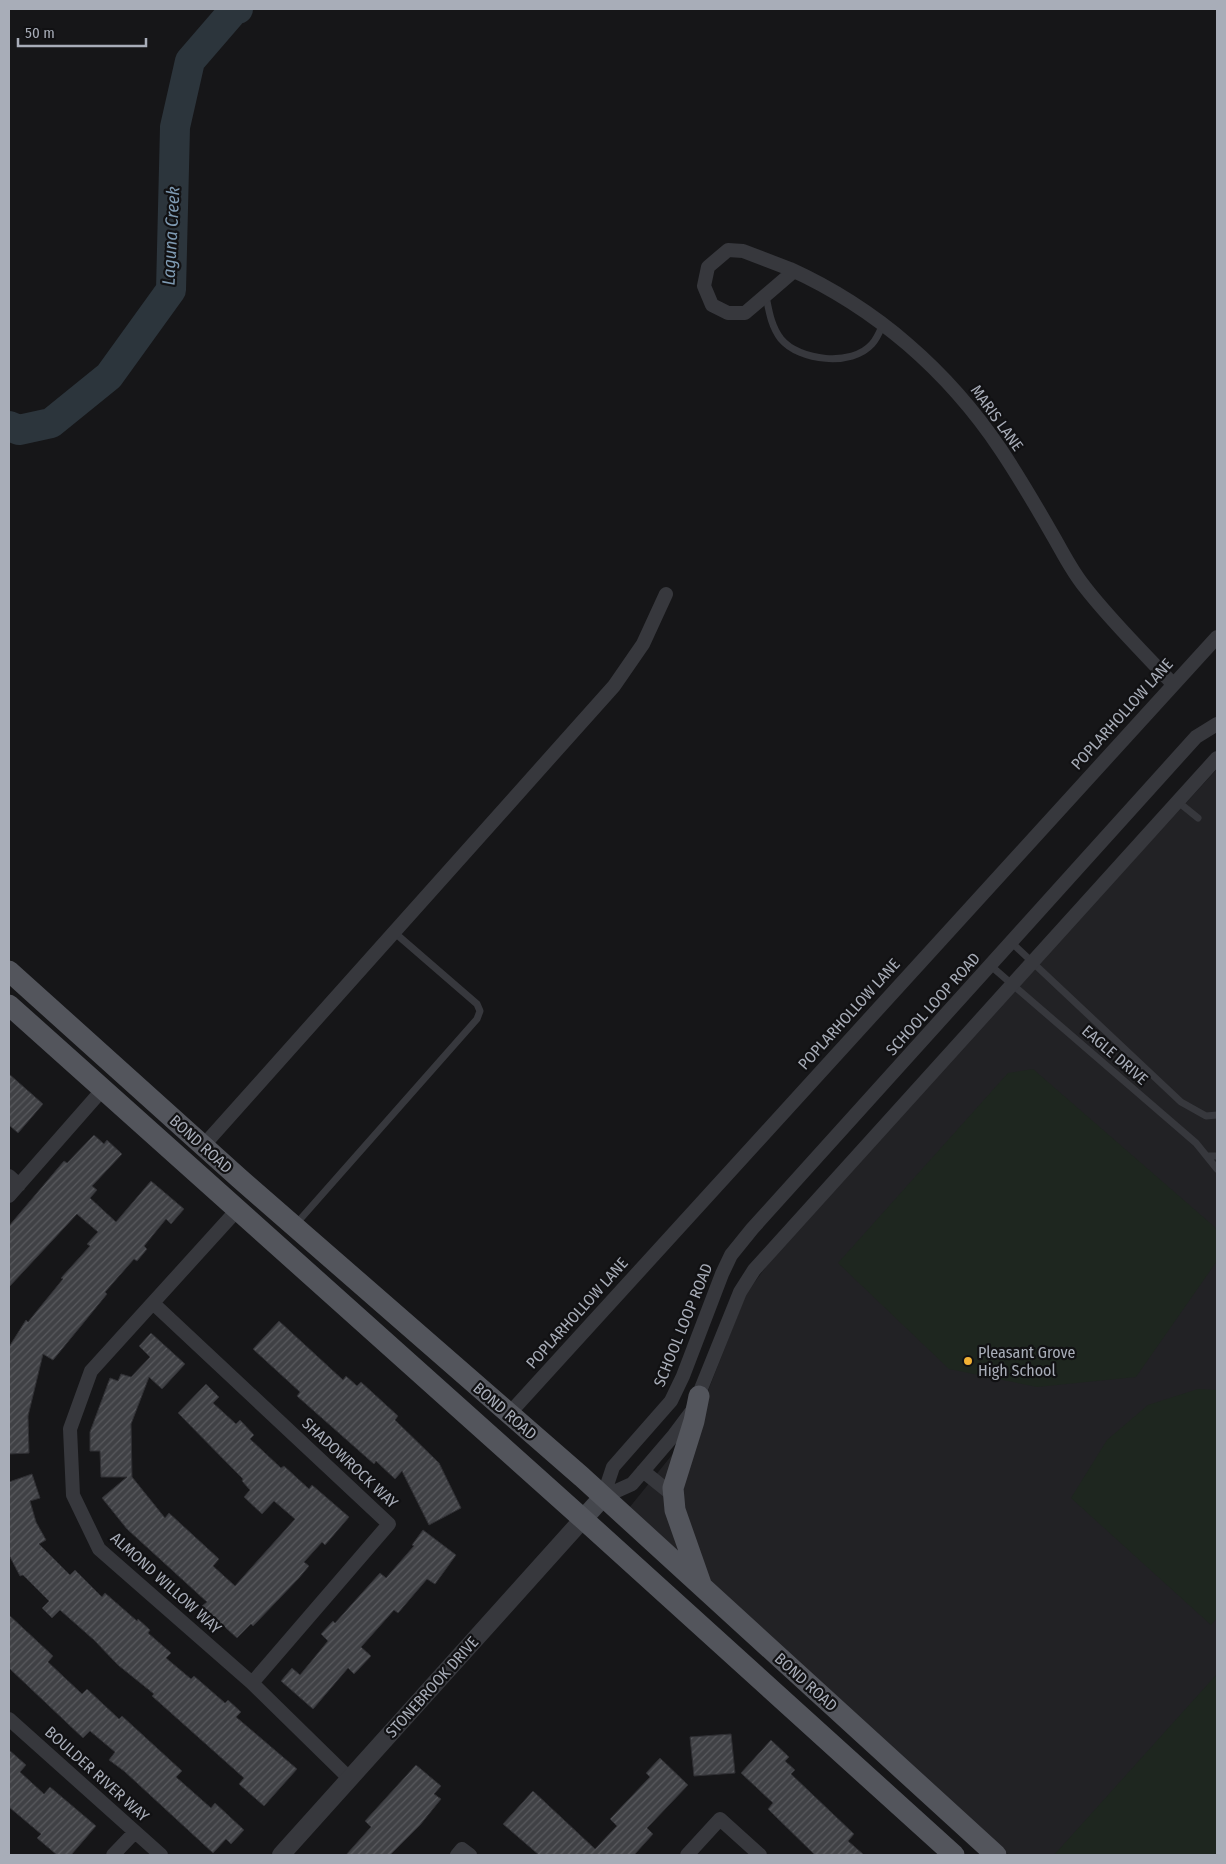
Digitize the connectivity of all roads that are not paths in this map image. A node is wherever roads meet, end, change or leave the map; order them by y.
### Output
1 (794, 271) junction
2 (766, 295) junction
3 (883, 324) junction
4 (666, 594) dead end
5 (1217, 637) edge
6 (1174, 684) junction
7 (1217, 724) edge
8 (1217, 758) edge
9 (1177, 800) junction
10 (1198, 818) dead end
11 (395, 933) junction
12 (1012, 943) junction
13 (1033, 962) junction
14 (991, 966) junction
15 (9, 971) edge
16 (1012, 985) junction
17 (9, 1005) edge
18 (103, 1089) junction
19 (1217, 1115) edge
20 (204, 1146) junction
21 (1207, 1156) junction
22 (1217, 1156) edge
23 (1217, 1168) edge
24 (239, 1178) junction
25 (14, 1181) edge
26 (9, 1196) edge
27 (238, 1209) junction
28 (294, 1227) junction
29 (154, 1304) junction
30 (699, 1396) junction
31 (508, 1415) junction
32 (643, 1471) junction
33 (674, 1496) junction
34 (603, 1497) junction
35 (583, 1519) junction
36 (703, 1589) junction
37 (252, 1683) junction
38 (9, 1719) edge
39 (350, 1779) junction
40 (135, 1832) junction
41 (113, 1855) edge
42 (161, 1855) edge
43 (281, 1855) edge
44 (457, 1855) edge
45 (470, 1855) edge
46 (687, 1855) edge
47 (760, 1855) edge
48 (954, 1855) edge
49 (996, 1855) edge

1 - 2 street
1 - 2 street, MARIS LANE
1 - 3 street, MARIS LANE
2 - 3 lane
3 - 6 street, MARIS LANE
4 - 11 street
5 - 6 street, POPLARHOLLOW LANE
6 - 31 street, POPLARHOLLOW LANE
7 - 12 street, SCHOOL LOOP ROAD
8 - 9 street
9 - 10 lane
9 - 13 street
11 - 20 street
11 - 28 lane
12 - 13 lane, EAGLE DRIVE
12 - 14 street, SCHOOL LOOP ROAD
13 - 16 street
13 - 19 lane, EAGLE DRIVE
14 - 16 lane, EAGLE DRIVE
14 - 34 street, SCHOOL LOOP ROAD
15 - 20 main road, BOND ROAD
16 - 21 lane, EAGLE DRIVE
16 - 30 street
17 - 18 main road, BOND ROAD
18 - 24 main road
18 - 25 street
18 - 27 main road, BOND ROAD
20 - 24 main road, BOND ROAD
21 - 22 lane
21 - 23 lane, EAGLE DRIVE
24 - 28 main road, BOND ROAD
25 - 26 street
27 - 29 street, ALMOND WILLOW WAY
27 - 35 main road, BOND ROAD
28 - 31 main road, BOND ROAD
29 - 37 street, ALMOND WILLOW WAY
29 - 37 street, SHADOWROCK WAY
30 - 32 street
30 - 33 main road
31 - 34 main road, BOND ROAD
32 - 33 street
32 - 34 street
33 - 36 main road
34 - 35 main road
34 - 36 main road, BOND ROAD
35 - 39 street, STONEBROOK DRIVE
35 - 48 main road, BOND ROAD
36 - 49 main road, BOND ROAD
37 - 39 street, ALMOND WILLOW WAY
38 - 40 street, BOULDER RIVER WAY
39 - 43 street, STONEBROOK DRIVE
40 - 41 street
40 - 42 street, BOULDER RIVER WAY
44 - 45 street
46 - 47 street

